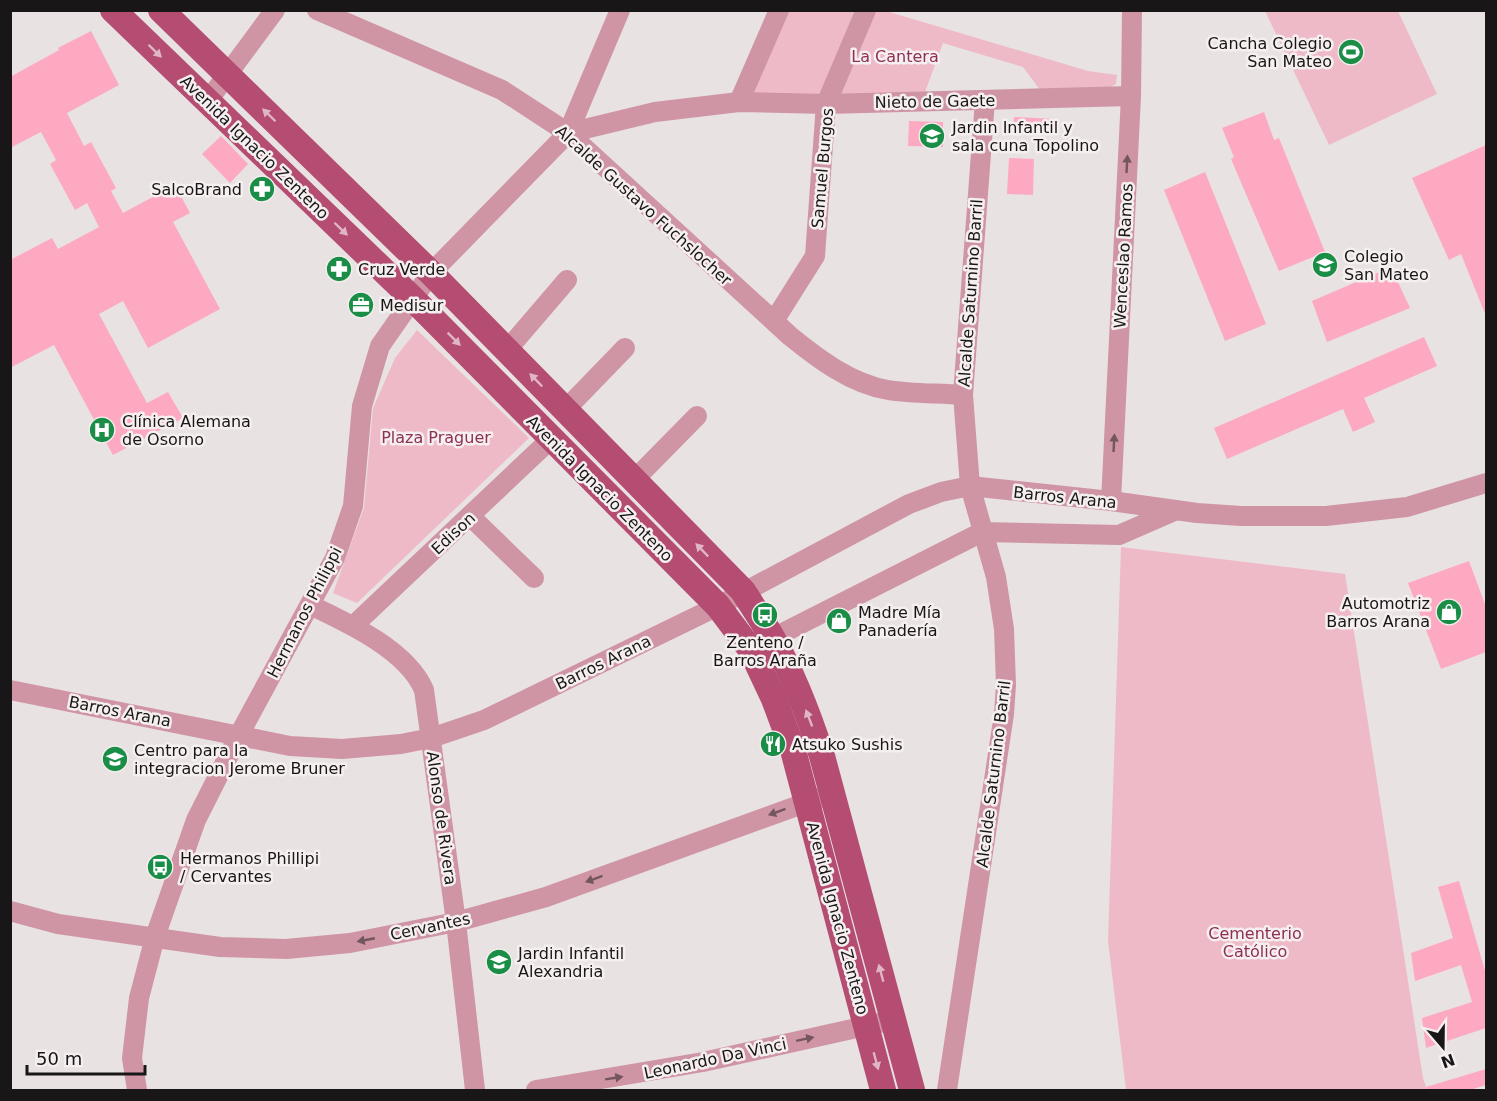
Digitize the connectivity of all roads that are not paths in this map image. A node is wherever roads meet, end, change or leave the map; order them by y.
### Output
1 (113, 10) edge
2 (161, 10) edge
3 (275, 10) edge
4 (317, 10) edge
5 (620, 10) edge
6 (779, 10) edge
7 (866, 10) edge
8 (1132, 10) edge
9 (227, 75) junction
10 (1131, 96) junction
11 (985, 100) junction
12 (207, 102) junction
13 (739, 102) junction
14 (826, 104) junction
15 (568, 133) junction
16 (296, 141) junction
17 (274, 165) junction
18 (431, 273) junction
19 (567, 280) dead end
20 (412, 298) junction
21 (774, 321) junction
22 (625, 348) dead end
23 (507, 350) junction
24 (963, 395) junction
25 (565, 410) junction
26 (697, 416) dead end
27 (552, 438) junction
28 (634, 480) junction
29 (1486, 483) edge
30 (970, 486) junction
31 (1111, 501) junction
32 (1175, 511) junction
33 (470, 516) junction
34 (982, 532) junction
35 (534, 578) dead end
36 (743, 591) junction
37 (310, 605) junction
38 (717, 606) junction
39 (353, 626) junction
40 (761, 644) junction
41 (10, 690) edge
42 (239, 735) junction
43 (431, 738) junction
44 (833, 794) junction
45 (807, 802) junction
46 (10, 910) edge
47 (456, 922) junction
48 (155, 936) junction
49 (893, 1020) junction
50 (866, 1027) junction
51 (137, 1090) edge
52 (475, 1090) edge
53 (536, 1090) edge
54 (883, 1090) edge
55 (912, 1090) edge
56 (947, 1090) edge

1 -> 12 main road, Avenida Ignacio Zenteno
2 - 9 main road, Avenida Ignacio Zenteno
3 - 9 street
4 - 15 street, Alcalde Gustavo Fuchslocher
5 - 15 street
6 - 13 street
7 - 14 street, Samuel Burgos
8 - 10 street, Wenceslao Ramos
9 - 12 street
16 -> 9 main road, Avenida Ignacio Zenteno
10 - 11 street, Nieto de Gaete
31 -> 10 street, Wenceslao Ramos
11 - 14 street, Nieto de Gaete
11 - 24 street, Alcalde Saturnino Barril
12 - 17 main road, Avenida Ignacio Zenteno
13 - 14 street, Nieto de Gaete
13 - 15 street
14 - 21 street, Samuel Burgos
15 - 18 street, Hermanos Philippi
15 - 21 street, Alcalde Gustavo Fuchslocher
16 - 17 main road
16 - 18 main road, Avenida Ignacio Zenteno
17 -> 20 main road, Avenida Ignacio Zenteno
18 - 20 street, Hermanos Philippi
18 - 23 main road, Avenida Ignacio Zenteno
19 - 23 street
20 -> 27 main road, Avenida Ignacio Zenteno
20 - 37 street, Hermanos Philippi
21 - 24 street, Alcalde Gustavo Fuchslocher
22 - 25 street
25 -> 23 main road, Avenida Ignacio Zenteno
24 - 30 street, Alcalde Saturnino Barril
25 - 28 main road, Avenida Ignacio Zenteno
26 - 28 street
27 - 33 street, Edison
27 - 38 main road, Avenida Ignacio Zenteno
36 -> 28 main road, Avenida Ignacio Zenteno
29 - 32 street, Barros Arana
30 - 31 street, Barros Arana
30 - 34 street, Alcalde Saturnino Barril
30 - 36 street, Barros Arana
31 - 32 street, Barros Arana
32 - 34 street, Barros Arana
33 - 35 street
33 - 39 street, Edison
34 - 40 street, Barros Arana
34 - 56 street, Alcalde Saturnino Barril
36 - 38 street, Barros Arana
36 - 40 main road, Avenida Ignacio Zenteno
37 - 39 street, Alonso de Rivera
37 - 42 street, Hermanos Philippi
38 - 40 main road, Avenida Ignacio Zenteno
38 - 43 street, Barros Arana
39 - 43 street, Alonso de Rivera
44 -> 40 main road, Avenida Ignacio Zenteno
40 - 45 main road, Avenida Ignacio Zenteno
41 - 42 street, Barros Arana
42 - 43 street, Barros Arana
42 - 48 street, Hermanos Philippi
43 - 47 street, Alonso de Rivera
44 - 45 street, Cervantes
49 -> 44 main road, Avenida Ignacio Zenteno
45 -> 47 street, Cervantes
45 - 50 main road, Avenida Ignacio Zenteno
46 - 48 street, Cervantes
47 -> 48 street, Cervantes
47 - 52 street, Alonso de Rivera
48 - 51 street, Hermanos Philippi
49 - 50 street, Leonardo Da Vinci
49 - 55 main road, Avenida Ignacio Zenteno
53 -> 50 street, Leonardo Da Vinci
50 -> 54 main road, Avenida Ignacio Zenteno

